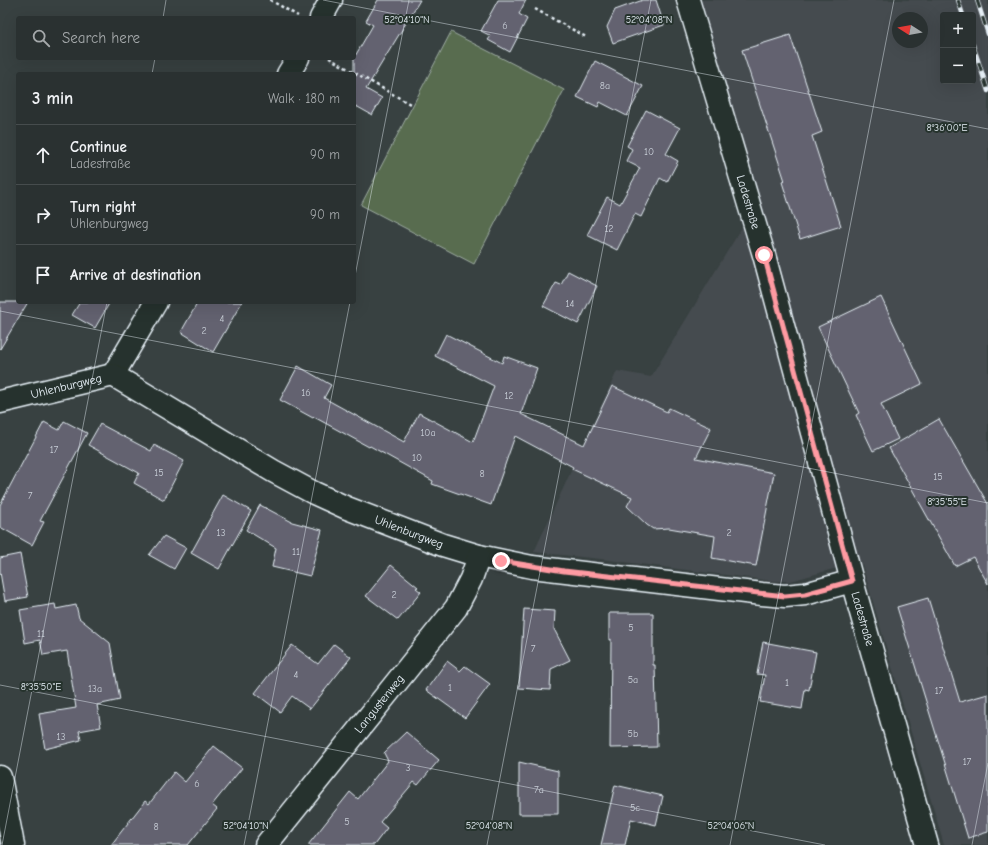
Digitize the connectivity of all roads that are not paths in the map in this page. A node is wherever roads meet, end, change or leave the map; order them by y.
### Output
1 (331, 0) edge
2 (688, 0) edge
3 (322, 16) edge
4 (297, 60) edge
5 (289, 72) edge
6 (155, 304) edge
7 (113, 375) junction
8 (0, 402) edge
9 (478, 556) junction
10 (852, 581) junction
11 (0, 777) edge
12 (13, 845) edge
13 (266, 845) edge
14 (927, 845) edge

1 - 3 street
2 - 10 street, Ladestraße
4 - 5 street
6 - 7 street
7 - 8 street, Uhlenburgweg
7 - 9 street, Uhlenburgweg
9 - 10 street, Uhlenburgweg
9 - 13 street, Langustenweg
10 - 14 street, Ladestraße
11 - 12 street

